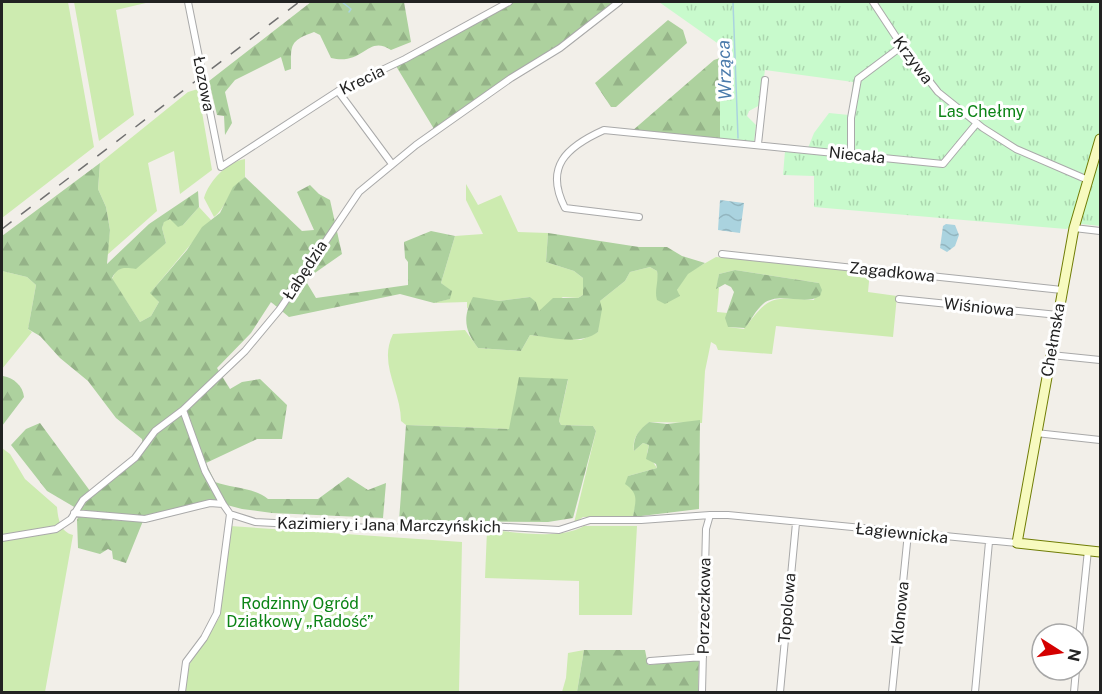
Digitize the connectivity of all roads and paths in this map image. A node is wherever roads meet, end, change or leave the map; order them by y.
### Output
1 (188, 2) edge
2 (509, 2) edge
3 (619, 2) edge
4 (873, 2) edge
5 (902, 46) junction
6 (765, 80) dead end
7 (338, 91) junction
8 (977, 123) junction
9 (1101, 139) edge
10 (758, 144) junction
11 (851, 154) junction
12 (392, 164) junction
13 (221, 167) joint
14 (1088, 180) junction
15 (639, 217) dead end
16 (1074, 228) junction
17 (1101, 231) edge
18 (723, 254) dead end
19 (1062, 290) junction
20 (899, 299) dead end
21 (1058, 315) junction
22 (1051, 355) junction
23 (1101, 360) edge
24 (183, 410) junction
25 (1036, 433) junction
26 (1101, 440) edge
27 (223, 504) junction
28 (74, 513) junction
29 (230, 514) junction
30 (708, 518) junction
31 (796, 523) junction
32 (908, 533) junction
33 (2, 538) edge
34 (989, 542) junction
35 (1017, 543) junction
36 (1088, 550) junction
37 (1101, 552) edge
38 (1081, 622) edge
39 (703, 657) junction
40 (650, 661) dead end
41 (182, 693) edge
42 (702, 693) edge
43 (780, 693) edge
44 (892, 693) edge
45 (975, 693) edge

1 - 13 street, Łozowa
2 - 7 street, Krecia
3 - 12 street, Łabędzia
4 - 5 street, Krzywa
5 - 8 street, Krzywa
5 - 11 street
6 - 10 street
7 - 12 street
7 - 13 street, Krecia
8 - 11 street, Niecała
8 - 14 street, Krzywa
9 - 14 street, Chełmska
10 - 11 street, Niecała
10 - 15 street, Niecała
12 - 24 street, Łabędzia
14 - 16 street, Chełmska
16 - 17 street
16 - 19 street, Chełmska
18 - 19 street, Zagadkowa
19 - 21 street, Chełmska
20 - 21 street, Wiśniowa
21 - 22 street, Chełmska
22 - 23 street
22 - 25 street, Chełmska
24 - 27 street
24 - 28 street, Łabędzia
25 - 26 street
25 - 35 street, Chełmska
27 - 28 street
27 - 29 street
28 - 33 street, Łabędzia
29 - 30 street, Kazimiery i Jana Marczyńskich
29 - 41 street
30 - 31 street, Łagiewnicka
30 - 39 street, Porzeczkowa
31 - 32 street, Łagiewnicka
31 - 43 street, Topolowa
32 - 34 street, Łagiewnicka
32 - 44 street, Klonowa
34 - 35 street, Łagiewnicka
34 - 45 street
35 - 36 street, Łagiewnicka
36 - 37 street, Łagiewnicka
36 - 38 street
39 - 40 street
39 - 42 street, Porzeczkowa

